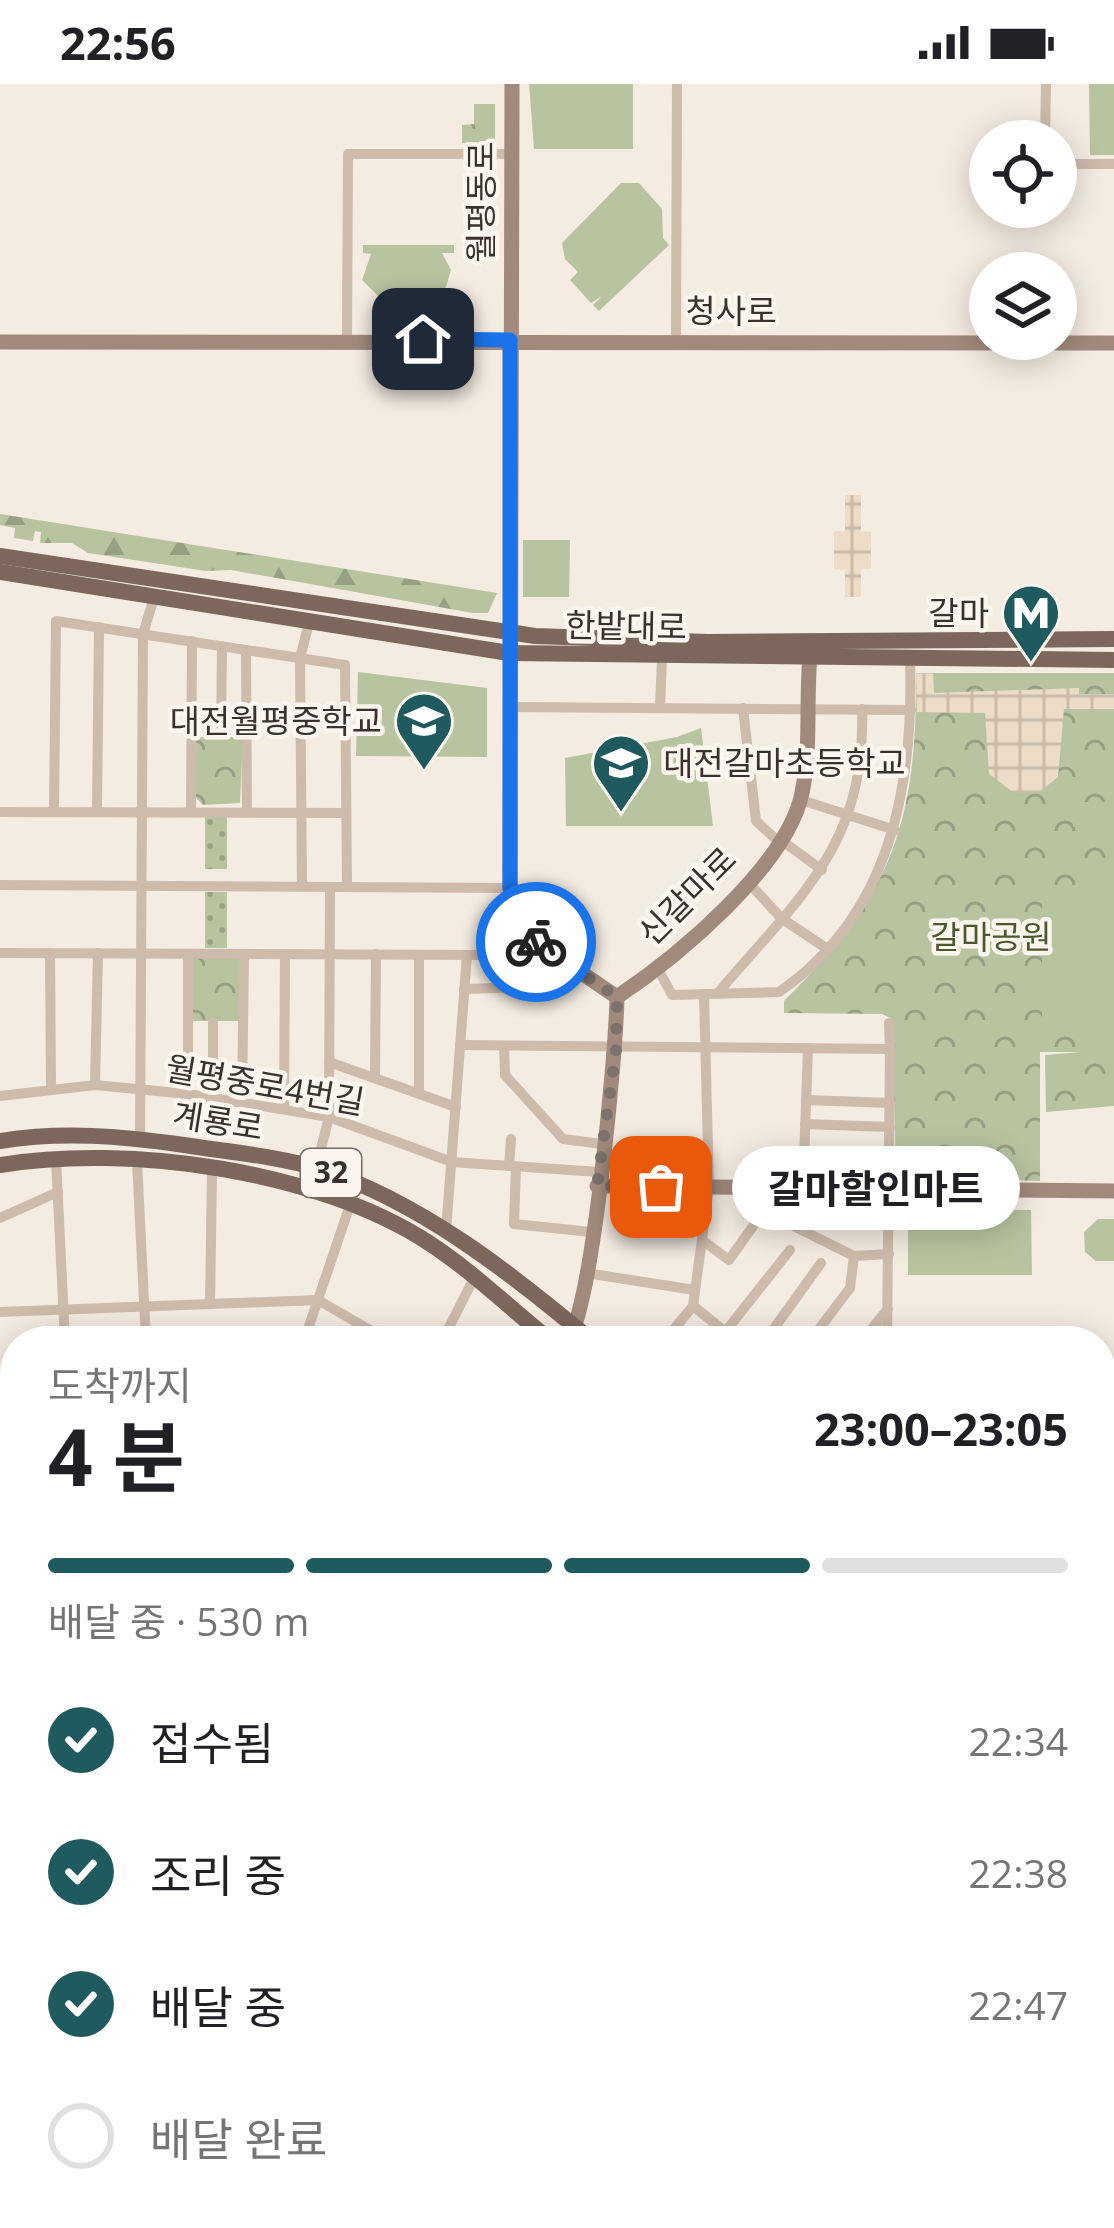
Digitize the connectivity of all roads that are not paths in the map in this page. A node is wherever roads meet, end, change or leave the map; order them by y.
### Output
1 (512, 84) edge
2 (677, 84) edge
3 (1046, 84) edge
4 (1046, 120) edge
5 (512, 154) junction
6 (1077, 164) edge
7 (1114, 164) edge
8 (0, 332) edge
9 (44, 339) junction
10 (347, 339) junction
11 (510, 340) junction
12 (676, 340) junction
13 (0, 342) edge
14 (1114, 343) edge
15 (0, 556) edge
16 (0, 572) edge
17 (155, 593) junction
18 (310, 619) junction
19 (99, 627) junction
20 (510, 632) junction
21 (143, 634) junction
22 (1114, 639) edge
23 (192, 641) junction
24 (222, 646) junction
25 (816, 647) junction
26 (246, 650) junction
27 (509, 653) junction
28 (300, 658) junction
29 (662, 658) junction
30 (910, 659) junction
31 (1114, 660) edge
32 (510, 706) junction
33 (660, 707) junction
34 (743, 708) junction
35 (808, 709) junction
36 (862, 709) junction
37 (911, 710) junction
38 (220, 733) dead end
39 (801, 800) junction
40 (0, 812) edge
41 (54, 812) junction
42 (98, 812) junction
43 (142, 812) junction
44 (191, 812) junction
45 (247, 812) junction
46 (301, 813) junction
47 (346, 813) junction
48 (848, 816) junction
49 (896, 830) junction
50 (780, 841) junction
51 (822, 870) junction
52 (748, 882) junction
53 (0, 885) edge
54 (142, 886) junction
55 (302, 886) junction
56 (331, 886) junction
57 (346, 887) junction
58 (510, 888) junction
59 (782, 918) junction
60 (826, 948) junction
61 (0, 953) edge
62 (50, 953) junction
63 (98, 953) junction
64 (143, 953) junction
65 (188, 954) junction
66 (244, 954) junction
67 (285, 954) junction
68 (330, 954) junction
69 (376, 955) junction
70 (418, 955) junction
71 (467, 955) junction
72 (483, 955) dead end
73 (550, 955) junction
74 (658, 969) junction
75 (464, 988) junction
76 (710, 994) junction
77 (617, 997) junction
78 (213, 1023) dead end
79 (889, 1023) dead end
80 (460, 1045) junction
81 (504, 1046) junction
82 (808, 1048) junction
83 (890, 1048) junction
84 (616, 1050) junction
85 (703, 1051) junction
86 (329, 1062) junction
87 (375, 1074) junction
88 (95, 1085) junction
89 (51, 1089) junction
90 (142, 1090) junction
91 (419, 1091) junction
92 (188, 1094) junction
93 (0, 1096) edge
94 (213, 1098) junction
95 (806, 1100) junction
96 (242, 1102) junction
97 (890, 1102) junction
98 (456, 1107) junction
99 (284, 1108) junction
100 (328, 1117) junction
101 (805, 1124) junction
102 (890, 1127) junction
103 (140, 1139) junction
104 (512, 1139) dead end
105 (0, 1141) edge
106 (602, 1144) junction
107 (56, 1159) junction
108 (137, 1161) junction
109 (452, 1162) junction
110 (0, 1165) edge
111 (513, 1166) junction
112 (316, 1168) junction
113 (212, 1171) junction
114 (598, 1179) junction
115 (709, 1187) junction
116 (780, 1188) junction
117 (803, 1188) junction
118 (890, 1189) junction
119 (1114, 1191) edge
120 (58, 1192) junction
121 (351, 1202) junction
122 (763, 1211) junction
123 (0, 1218) edge
124 (446, 1232) junction
125 (591, 1232) junction
126 (702, 1240) junction
127 (790, 1250) dead end
128 (890, 1254) junction
129 (854, 1256) junction
130 (821, 1263) dead end
131 (586, 1273) junction
132 (474, 1278) junction
133 (695, 1290) junction
134 (318, 1300) junction
135 (210, 1304) junction
136 (693, 1306) junction
137 (890, 1306) junction
138 (144, 1307) junction
139 (64, 1310) junction
140 (0, 1312) edge
141 (65, 1326) edge
142 (145, 1326) edge
143 (309, 1326) edge
144 (363, 1326) edge
145 (450, 1326) edge
146 (533, 1326) edge
147 (561, 1326) edge
148 (574, 1326) edge
149 (676, 1326) edge
150 (712, 1326) edge
151 (729, 1326) edge
152 (776, 1326) edge
153 (821, 1326) edge
154 (874, 1326) edge
155 (888, 1326) edge

1 - 5 street, 월평동로
2 - 12 street
3 - 4 street
5 - 10 street
5 - 11 street, 월평동로
6 - 7 street
8 - 9 street
9 - 10 street, 청사로
9 - 13 street
10 - 11 street, 청사로
11 - 12 street, 청사로
11 - 20 street, 월평동로
12 - 14 street, 청사로
15 - 20 main road, 한밭대로
16 - 17 main road, 한밭대로
17 - 18 main road, 한밭대로
17 - 21 street
18 - 27 main road, 한밭대로
18 - 28 street
19 - 21 street
19 - 41 street
19 - 42 street
20 - 25 main road, 한밭대로
20 - 27 street, 월평동로
21 - 23 street
21 - 43 street
22 - 25 main road, 한밭대로
23 - 24 street
23 - 44 street
24 - 26 street
24 - 38 street
25 - 29 main road, 한밭대로
25 - 30 main road, 한밭대로
25 - 35 street, 신갈마로
26 - 28 street
26 - 45 street
27 - 29 main road, 한밭대로
27 - 32 street, 월평동로
28 - 46 street
28 - 47 street
29 - 33 street
30 - 31 main road, 한밭대로
30 - 37 street
32 - 33 street
32 - 58 street, 월평동로
33 - 34 street
34 - 35 street
34 - 50 street, 신갈마로
35 - 36 street
35 - 39 street, 신갈마로
36 - 37 street
36 - 48 street
37 - 49 street
39 - 48 street
39 - 50 street, 신갈마로
40 - 41 street
41 - 42 street
42 - 43 street
43 - 44 street
43 - 54 street
44 - 45 street
45 - 46 street
46 - 47 street
46 - 55 street
47 - 57 street
48 - 49 street
48 - 51 street
49 - 60 street
50 - 51 street
50 - 52 street, 신갈마로
51 - 59 street
52 - 59 street
52 - 74 street, 신갈마로
53 - 54 street
54 - 55 street
54 - 64 street
55 - 56 street
56 - 57 street
56 - 68 street
57 - 58 street
58 - 73 street, 월평동로
59 - 60 street
59 - 76 street
60 - 76 street
61 - 62 street
62 - 63 street
62 - 89 street
63 - 64 street
63 - 88 street
64 - 65 street
64 - 90 street
65 - 66 street
65 - 92 street
66 - 67 street
66 - 96 street
67 - 68 street
67 - 99 street
68 - 69 street
68 - 86 street
69 - 70 street
69 - 87 street
70 - 71 street
70 - 91 street
71 - 72 street
71 - 75 street
73 - 75 street
73 - 77 street, 월평동로
74 - 76 street
74 - 77 street, 신갈마로
75 - 80 street
76 - 85 street
77 - 84 street
78 - 94 street
79 - 83 street
80 - 81 street
80 - 98 street
81 - 84 street
81 - 106 street
82 - 83 street
82 - 85 street
82 - 95 street
83 - 97 street
84 - 85 street
84 - 106 street
85 - 115 street
86 - 87 street
86 - 100 street
87 - 91 street
88 - 89 street, 월평중로4번길
88 - 90 street, 월평중로4번길
89 - 93 street, 월평중로4번길
90 - 92 street, 월평중로4번길
90 - 103 street
91 - 98 street
92 - 94 street, 월평중로4번길
94 - 96 street, 월평중로4번길
95 - 97 street
95 - 101 street
96 - 99 street, 월평중로4번길
97 - 102 street
98 - 109 street
99 - 100 street, 월평중로4번길
100 - 109 street, 월평중로4번길
100 - 112 street
101 - 102 street
101 - 117 street
102 - 118 street
103 - 105 main road, 계룡로 / 32
103 - 112 main road, 계룡로 / 32
104 - 111 street
106 - 114 street
107 - 108 main road, 계룡로 / 32
107 - 110 main road, 계룡로 / 32
107 - 120 street
108 - 113 main road, 계룡로 / 32
108 - 138 street
109 - 111 street, 월평중로4번길
109 - 124 street
111 - 114 street, 월평중로4번길
111 - 125 street
112 - 124 main road, 계룡로 / 32
113 - 121 main road, 계룡로 / 32
113 - 135 street, 계룡로
114 - 115 street
114 - 125 street
115 - 116 street
115 - 126 street
116 - 117 street
116 - 122 street
117 - 118 street
118 - 119 street
118 - 128 street
120 - 123 street
120 - 139 street
121 - 132 main road, 계룡로 / 32
121 - 134 street
122 - 126 street
122 - 129 street
124 - 147 main road, 계룡로 / 32
125 - 131 street
126 - 133 street
127 - 151 street
128 - 129 street
128 - 137 street
129 - 153 street
130 - 152 street
131 - 133 street
131 - 148 street
132 - 145 street
132 - 146 main road, 계룡로 / 32
133 - 136 street
134 - 135 street
134 - 143 street
134 - 144 street
135 - 138 street
136 - 149 street
136 - 150 street
137 - 154 street
137 - 155 street
138 - 139 street
138 - 142 street
139 - 140 street
139 - 141 street

